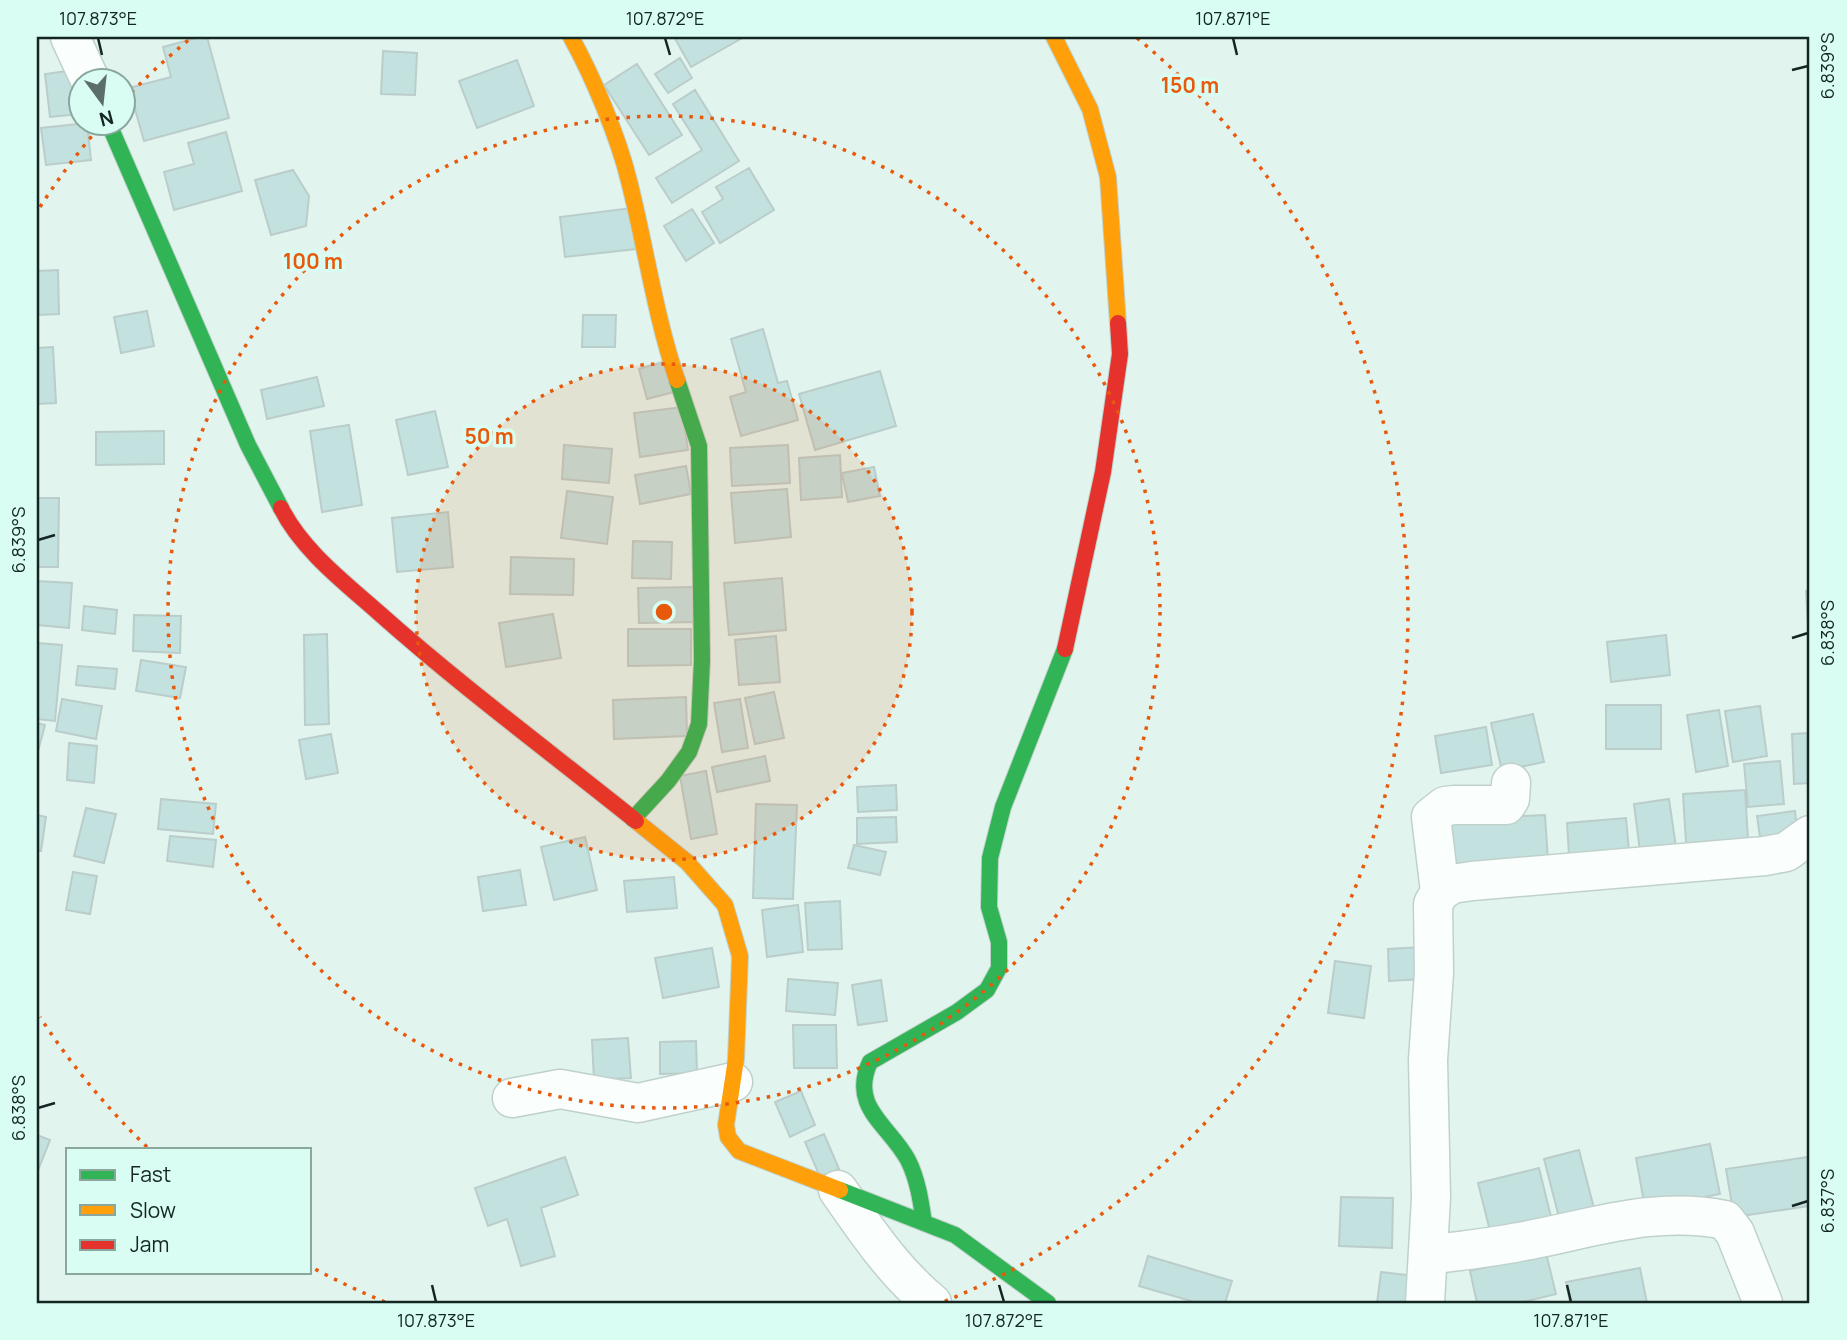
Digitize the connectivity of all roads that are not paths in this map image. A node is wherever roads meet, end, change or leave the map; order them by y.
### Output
1 (571, 37) edge
2 (1054, 37) edge
3 (73, 38) edge
4 (84, 66) edge
5 (114, 136) edge
6 (1511, 783) dead end
7 (634, 819) junction
8 (1810, 835) edge
9 (1440, 892) junction
10 (733, 1082) junction
11 (512, 1098) dead end
12 (838, 1190) junction
13 (924, 1223) junction
14 (1428, 1255) junction
15 (932, 1303) edge
16 (1048, 1303) edge
17 (1425, 1303) edge
18 (1763, 1303) edge

1 - 7 street
2 - 13 street
3 - 4 street
5 - 7 street
6 - 9 street
7 - 10 street
8 - 9 street
9 - 14 street
10 - 11 street
10 - 12 street
12 - 13 street
12 - 15 street
13 - 16 street
14 - 17 street
14 - 18 street

